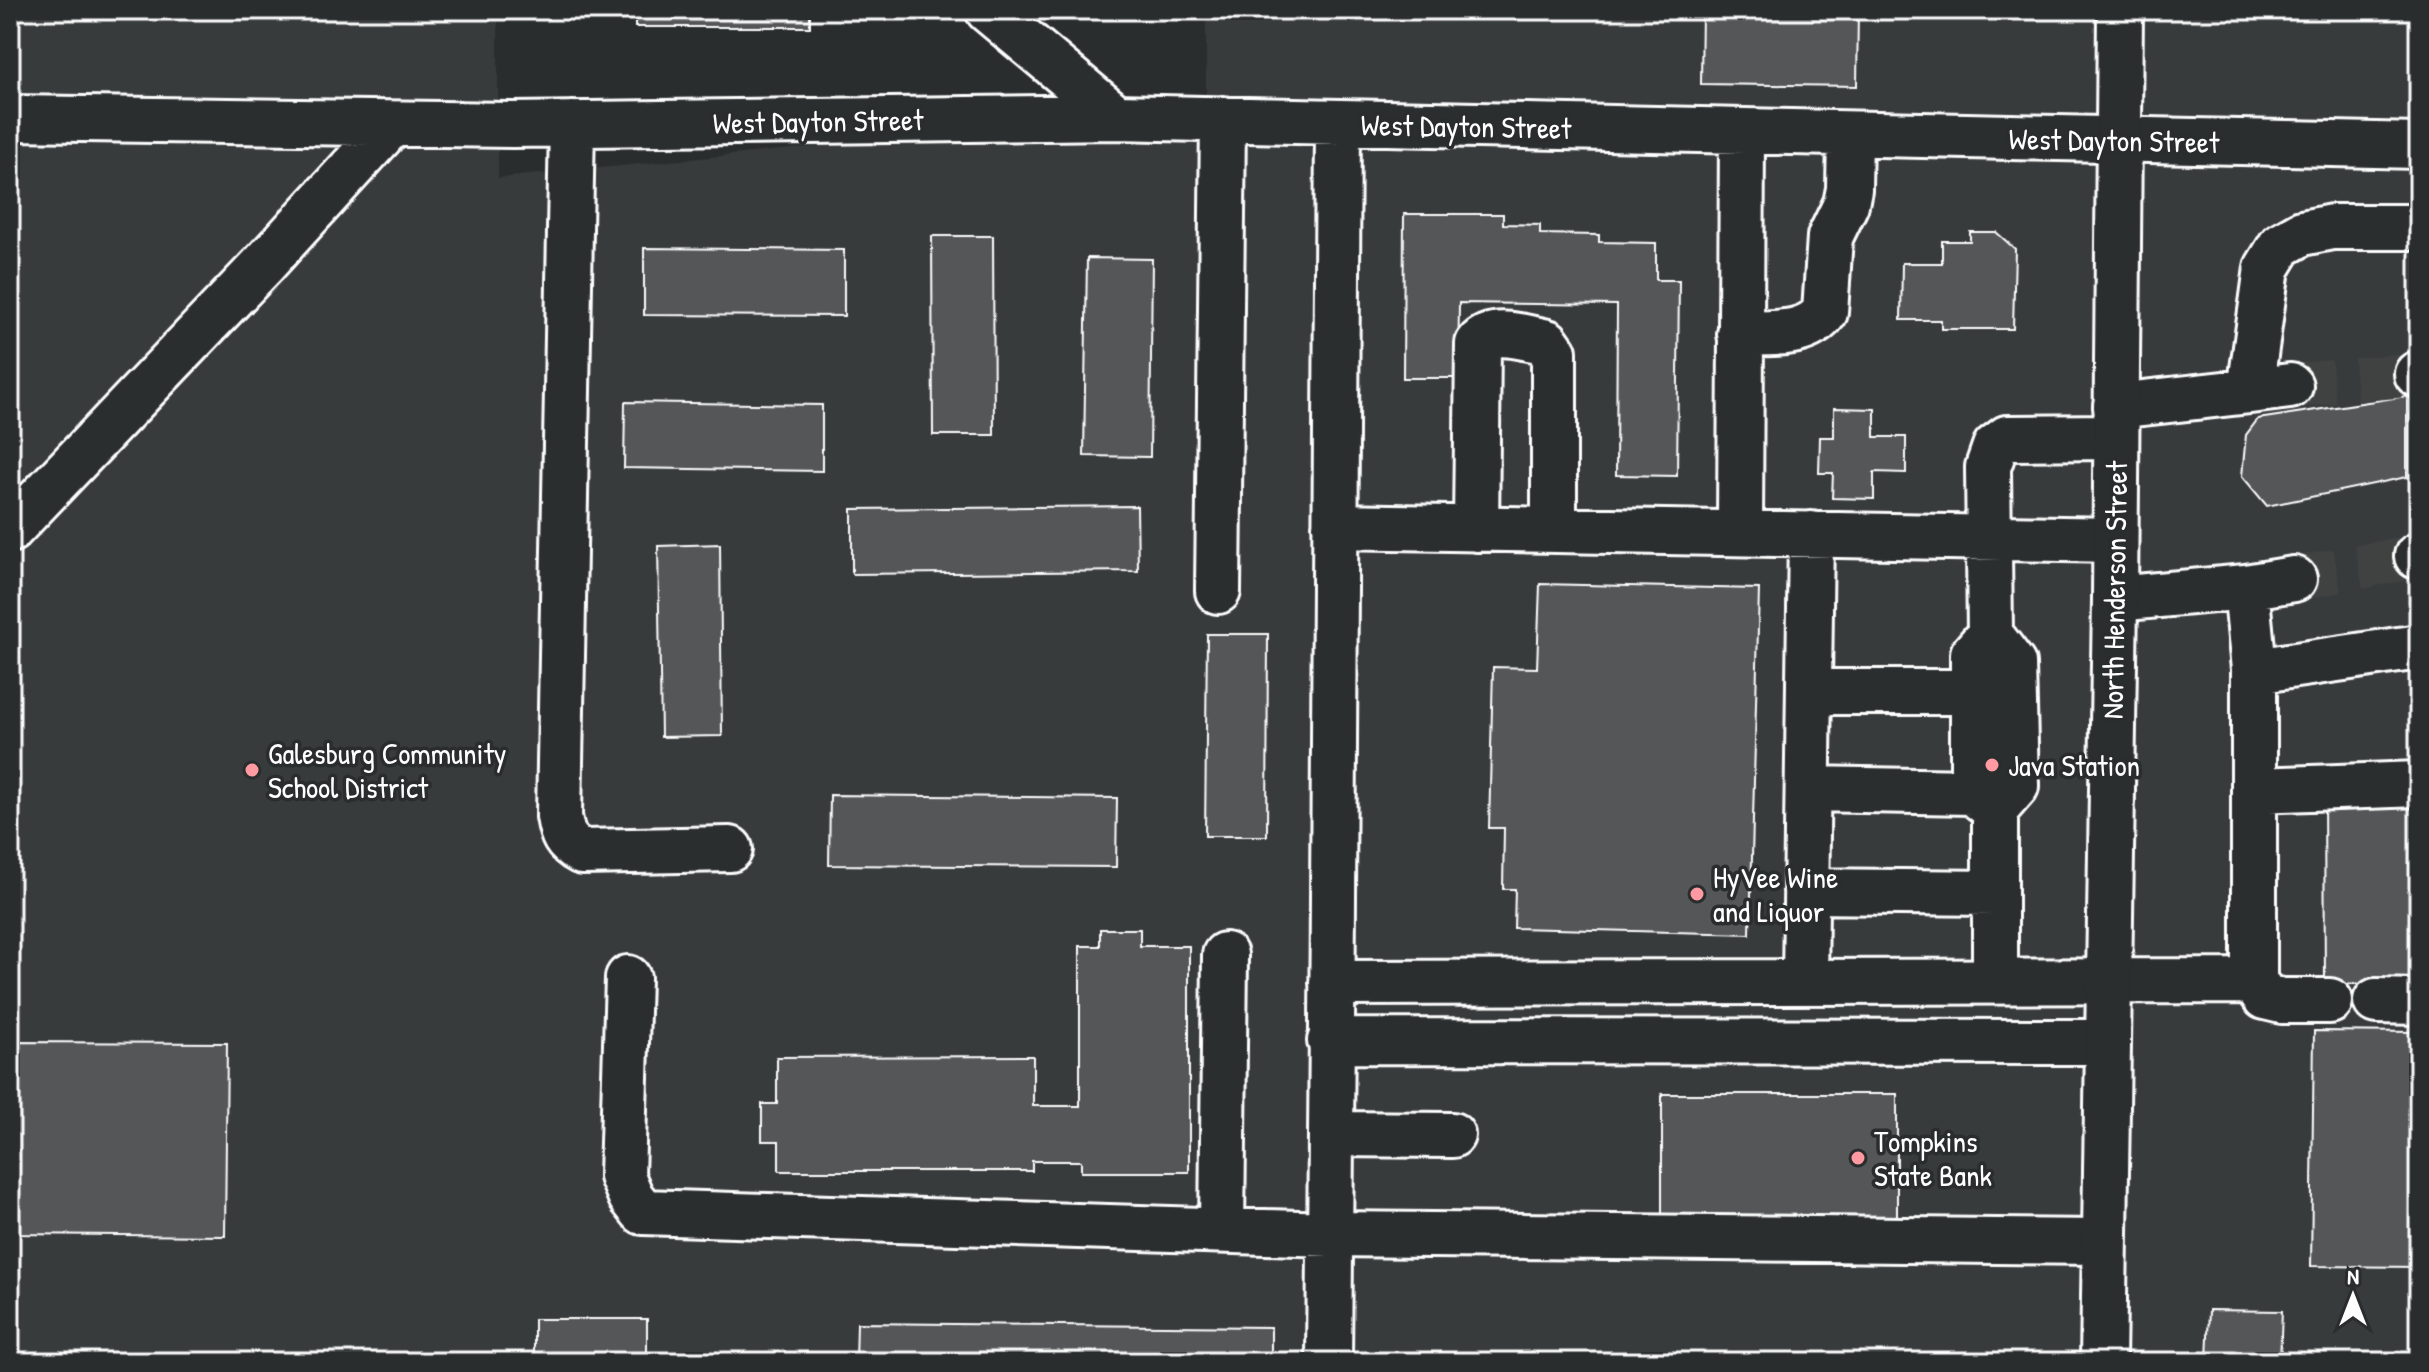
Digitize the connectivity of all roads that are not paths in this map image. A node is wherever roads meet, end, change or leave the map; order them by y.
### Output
1 (988, 10) edge
2 (2120, 10) edge
3 (1116, 117) junction
4 (10, 118) edge
5 (1223, 119) junction
6 (1338, 123) junction
7 (392, 124) junction
8 (572, 124) junction
9 (1742, 132) junction
10 (1850, 135) junction
11 (2120, 141) junction
12 (2419, 146) edge
13 (2419, 227) edge
14 (1740, 334) junction
15 (2116, 421) junction
16 (1335, 526) junction
17 (1476, 529) junction
18 (10, 530) edge
19 (1554, 530) junction
20 (1740, 533) junction
21 (1811, 534) junction
22 (1989, 537) junction
23 (2115, 540) junction
24 (2294, 579) tunnel mouth
25 (2246, 587) junction
26 (1218, 591) dead end
27 (2115, 599) junction
28 (1990, 634) junction
29 (2419, 647) edge
30 (2254, 669) junction
31 (1809, 692) junction
32 (1972, 692) junction
33 (2419, 784) edge
34 (1808, 789) junction
35 (2254, 790) junction
36 (1984, 801) junction
37 (730, 849) dead end
38 (1806, 891) junction
39 (1995, 893) junction
40 (1225, 955) dead end
41 (628, 978) dead end
42 (2254, 981) junction
43 (1805, 982) junction
44 (1995, 982) junction
45 (2108, 982) junction
46 (1332, 983) junction
47 (2330, 1001) dead end
48 (2376, 1001) dead end
49 (2419, 1002) edge
50 (1330, 1041) junction
51 (2107, 1042) junction
52 (1331, 1134) junction
53 (1452, 1135) dead end
54 (1222, 1230) junction
55 (1330, 1234) junction
56 (2103, 1242) junction
57 (1329, 1362) edge
58 (2103, 1362) edge

1 - 3 street
2 - 11 street, North Henderson Street
3 - 5 street, West Dayton Street
3 - 8 street, West Dayton Street
4 - 7 street, West Dayton Street
5 - 6 street, West Dayton Street
5 - 26 street
6 - 9 street, West Dayton Street
6 - 16 street
7 - 8 street, West Dayton Street
7 - 18 street
8 - 37 street
9 - 10 street, West Dayton Street
9 - 14 street
10 - 11 street, West Dayton Street
10 - 14 street
11 - 12 street, West Dayton Street
11 - 15 street, North Henderson Street
13 - 15 street
14 - 20 street
15 - 22 street
15 - 23 street, North Henderson Street
16 - 17 street
16 - 46 street
17 - 19 street
17 - 19 street
19 - 20 street
20 - 21 street
21 - 22 street
21 - 31 street
22 - 23 street
22 - 28 street
23 - 27 street, North Henderson Street
24 - 25 street
25 - 27 street
25 - 30 street
27 - 45 street, North Henderson Street
28 - 32 street
28 - 36 street
29 - 30 street
30 - 35 street
31 - 32 street
31 - 34 street
32 - 36 street
33 - 35 street
34 - 36 street
34 - 38 street
35 - 42 street
36 - 39 street
38 - 39 street
38 - 43 street
39 - 44 street
40 - 54 street
41 - 54 street
42 - 45 street
42 - 47 street
43 - 44 street
43 - 46 street
44 - 45 street
45 - 51 street, North Henderson Street
46 - 50 street
48 - 49 street
50 - 51 street
50 - 52 street
51 - 56 street, North Henderson Street
52 - 53 street
52 - 55 street
54 - 55 street
55 - 56 street
55 - 57 street
56 - 58 street, North Henderson Street

